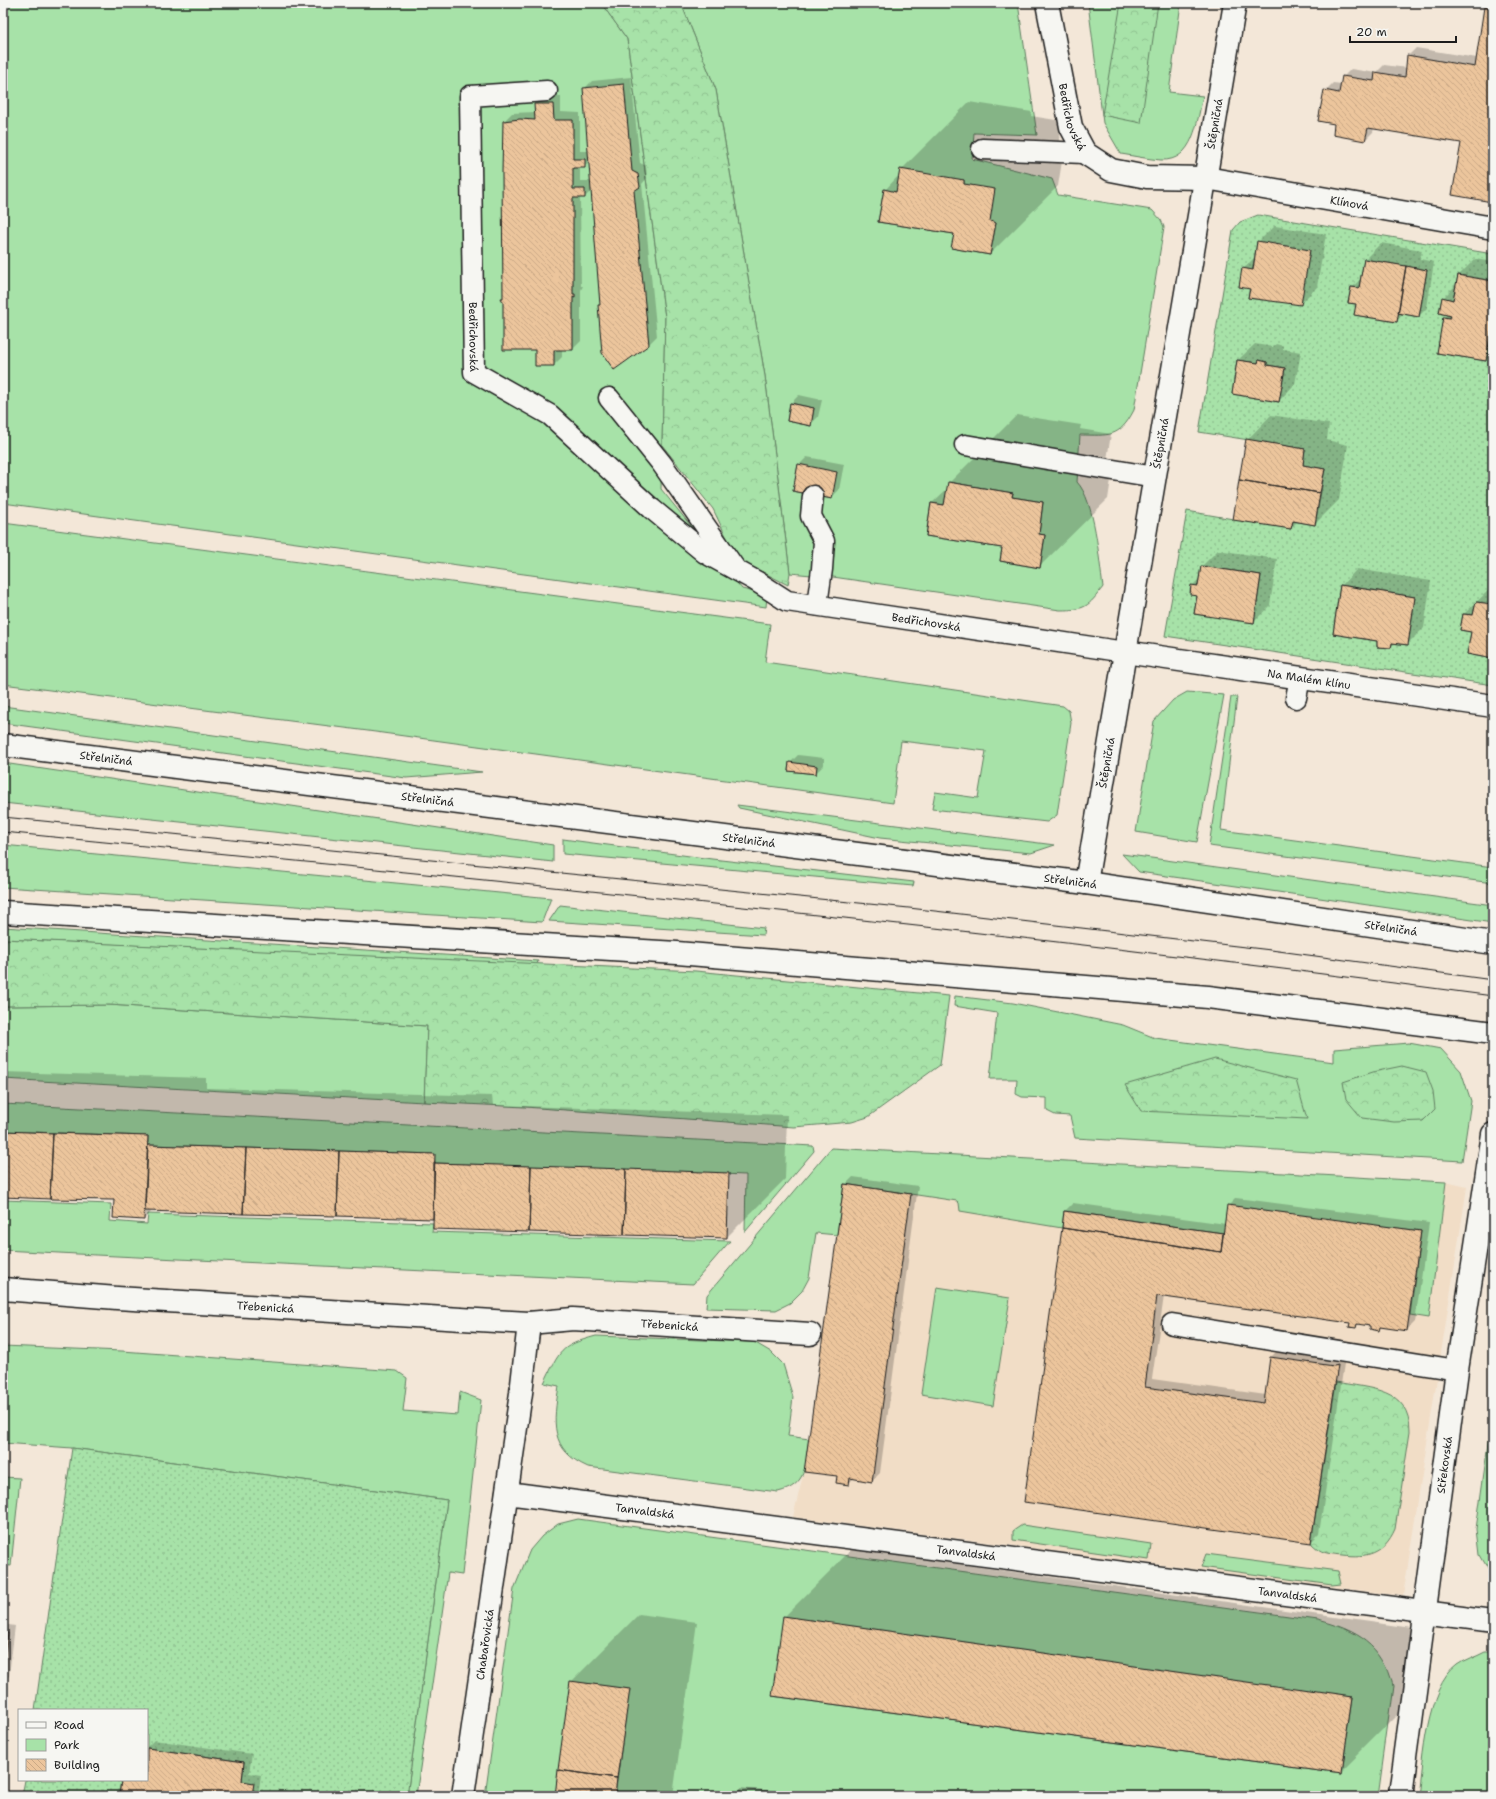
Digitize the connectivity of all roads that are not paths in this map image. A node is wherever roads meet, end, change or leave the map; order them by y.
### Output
1 (1047, 3) edge
2 (1235, 3) edge
3 (547, 91) dead end
4 (982, 149) dead end
5 (1085, 153) junction
6 (1206, 178) junction
7 (1493, 228) edge
8 (610, 398) dead end
9 (965, 445) dead end
10 (1155, 477) junction
11 (813, 496) dead end
12 (736, 570) junction
13 (817, 605) junction
14 (1126, 652) junction
15 (1493, 706) edge
16 (3, 745) edge
17 (1086, 884) junction
18 (3, 912) edge
19 (1493, 943) edge
20 (1493, 1033) edge
21 (1493, 1134) edge
22 (3, 1289) edge
23 (529, 1323) junction
24 (1172, 1324) dead end
25 (810, 1334) dead end
26 (1457, 1370) junction
27 (507, 1493) junction
28 (1425, 1612) junction
29 (1493, 1621) edge
30 (463, 1796) edge
31 (1400, 1796) edge

1 - 5 street, Bedřichovská
2 - 6 street, Štěpničná
3 - 12 lane, Bedřichovská
4 - 5 lane
5 - 6 street, Bedřichovská
6 - 7 street, Klínová
6 - 10 street, Štěpničná
8 - 12 lane, Bedřichovská
9 - 10 lane
10 - 14 street, Štěpničná
11 - 13 lane
12 - 13 lane, Bedřichovská
13 - 14 lane, Bedřichovská
14 - 15 street, Na Malém klínu
14 - 17 street, Štěpničná
16 - 17 street, Střelničná
17 - 19 street, Střelničná
18 - 20 street
21 - 26 street, Střekovská
22 - 23 street, Třebenická
23 - 25 street, Třebenická
23 - 27 street
24 - 26 lane
26 - 28 street, Střekovská
27 - 28 street, Tanvaldská
27 - 30 street, Chabařovická
28 - 29 street, Tanvaldská
28 - 31 street, Střekovská

